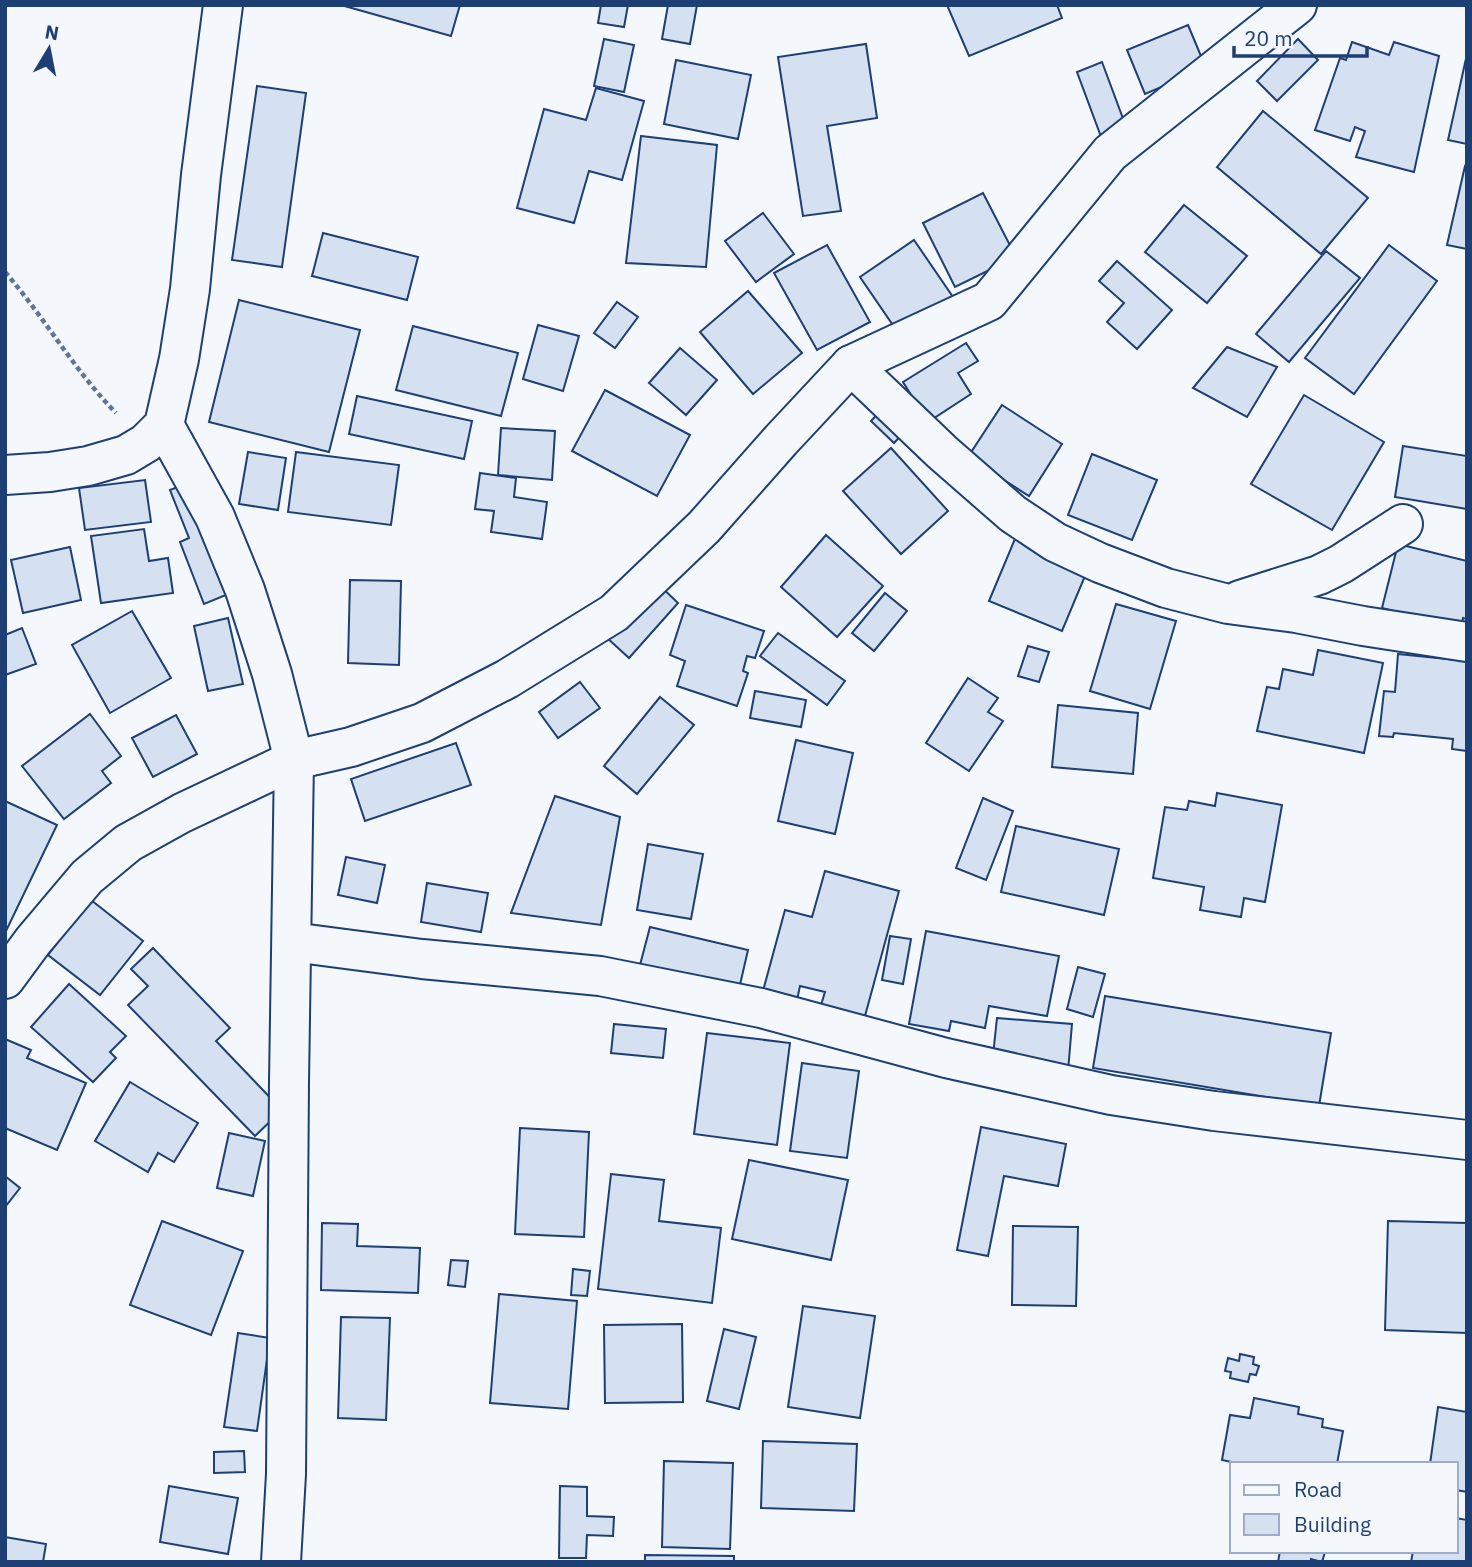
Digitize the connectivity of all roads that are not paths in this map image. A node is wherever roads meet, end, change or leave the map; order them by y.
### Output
1 (223, 5) edge
2 (1297, 5) edge
3 (851, 365) junction
4 (155, 434) junction
5 (5, 475) edge
6 (1403, 524) dead end
7 (1228, 604) junction
8 (1467, 642) edge
9 (294, 760) junction
10 (292, 942) junction
11 (5, 979) edge
12 (1467, 1140) edge
13 (281, 1562) edge

1 - 4 street
2 - 3 street
3 - 7 street
3 - 9 street
4 - 5 street
4 - 9 street
6 - 7 street
7 - 8 street
9 - 10 street
9 - 11 street
10 - 12 street
10 - 13 street

